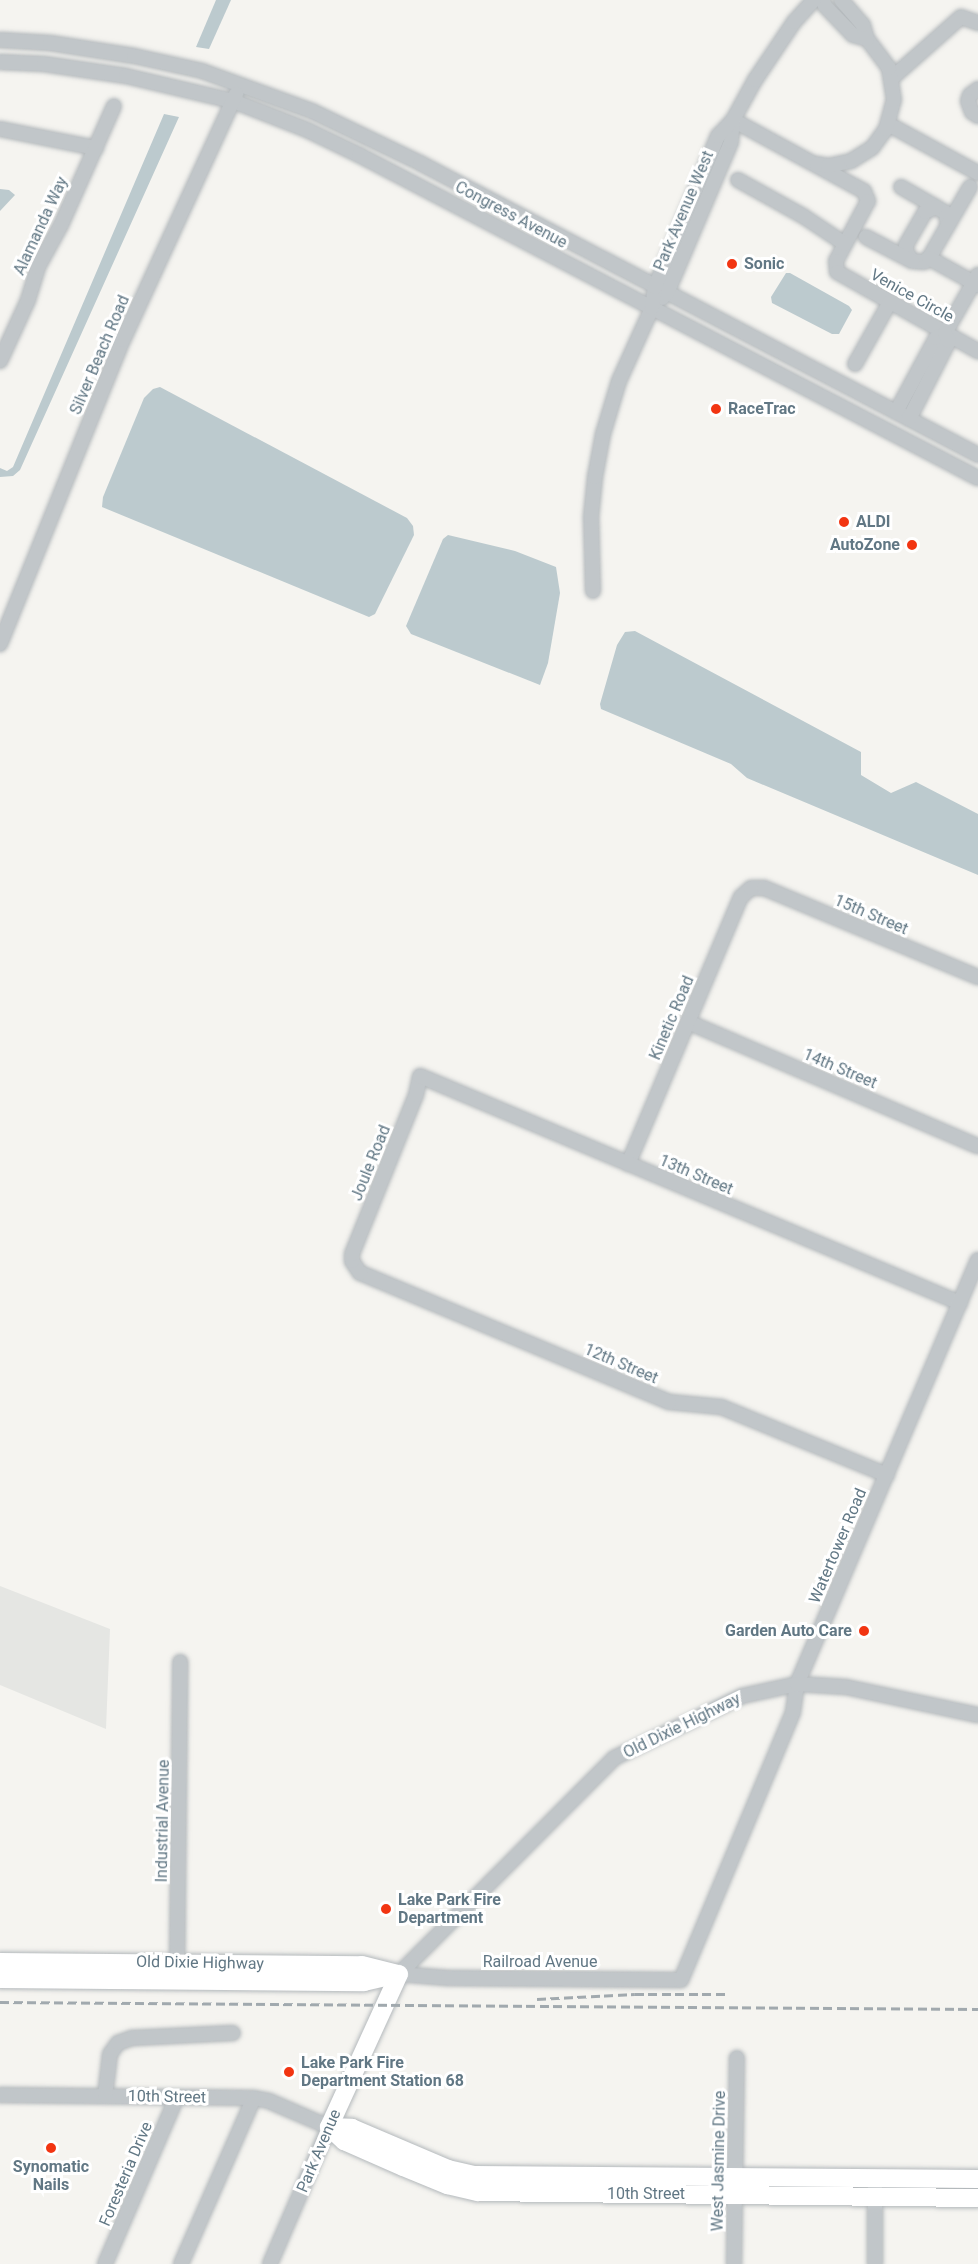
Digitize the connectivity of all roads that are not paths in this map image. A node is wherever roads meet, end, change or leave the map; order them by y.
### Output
1 (814, 0) edge
2 (823, 0) edge
3 (841, 0) edge
4 (978, 23) edge
5 (867, 39) junction
6 (0, 40) edge
7 (0, 62) edge
8 (892, 78) junction
9 (241, 84) junction
10 (978, 90) edge
11 (233, 101) junction
12 (114, 105) dead end
13 (978, 116) edge
14 (733, 120) junction
15 (888, 124) junction
16 (0, 129) edge
17 (96, 148) junction
18 (804, 160) junction
19 (844, 163) junction
20 (978, 173) edge
21 (738, 180) dead end
22 (846, 181) junction
23 (901, 187) dead end
24 (970, 187) dead end
25 (936, 207) junction
26 (948, 225) junction
27 (866, 237) dead end
28 (845, 244) junction
29 (929, 258) junction
30 (912, 261) junction
31 (977, 281) edge
32 (655, 287) junction
33 (668, 293) junction
34 (890, 302) junction
35 (652, 308) junction
36 (947, 337) junction
37 (978, 351) edge
38 (0, 361) edge
39 (855, 364) dead end
40 (896, 412) junction
41 (909, 419) junction
42 (978, 455) edge
43 (978, 478) edge
44 (593, 591) dead end
45 (0, 644) edge
46 (751, 888) joint
47 (978, 977) edge
48 (688, 1022) junction
49 (420, 1076) joint
50 (978, 1146) edge
51 (628, 1164) junction
52 (978, 1260) edge
53 (352, 1261) joint
54 (960, 1303) junction
55 (887, 1475) junction
56 (180, 1662) dead end
57 (797, 1684) junction
58 (978, 1714) edge
59 (0, 1962) edge
60 (177, 1972) junction
61 (399, 1974) junction
62 (0, 1979) edge
63 (681, 1980) joint
64 (233, 2034) dead end
65 (737, 2058) dead end
66 (0, 2095) edge
67 (105, 2096) junction
68 (177, 2097) junction
69 (254, 2098) junction
70 (329, 2127) junction
71 (876, 2178) junction
72 (978, 2179) edge
73 (735, 2186) junction
74 (875, 2197) junction
75 (978, 2198) edge
76 (105, 2264) edge
77 (181, 2264) edge
78 (270, 2264) edge
79 (734, 2264) edge
80 (875, 2264) edge

1 - 14 street, Park Avenue West
2 - 5 street
3 - 5 street
4 - 8 street
5 - 8 street
6 - 9 street, Congress Avenue
7 - 11 street, Congress Avenue
8 - 15 street
9 - 11 street, Silver Beach Road
9 - 32 street, Congress Avenue
10 - 13 street
11 - 35 street, Congress Avenue
11 - 45 street, Silver Beach Road
12 - 17 street, Alamanda Way
14 - 18 street
14 - 32 street, Park Avenue West
14 - 33 street, Park Avenue West
15 - 19 street
15 - 20 street
16 - 17 street
17 - 38 street, Alamanda Way
18 - 19 street
18 - 22 street
19 - 22 street
21 - 28 street
22 - 28 street
23 - 25 street
24 - 26 street
25 - 26 street
25 - 30 street
26 - 29 street
27 - 30 street
28 - 34 street, Venice Circle
29 - 30 street
29 - 31 street
31 - 36 street
32 - 33 street, Congress Avenue
32 - 35 street, Park Avenue West
33 - 35 street, Park Avenue West
33 - 40 street, Congress Avenue
34 - 36 street, Venice Circle
34 - 39 street
35 - 43 street, Congress Avenue
35 - 44 street, Park Avenue West
36 - 37 street, Venice Circle
36 - 40 street
36 - 41 street
40 - 41 street, Congress Avenue
41 - 42 street, Congress Avenue
46 - 47 street, 15th Street
46 - 48 street, Kinetic Road
48 - 50 street, 14th Street
48 - 51 street, Kinetic Road
49 - 51 street, 13th Street
49 - 53 street, Joule Road
51 - 54 street, 13th Street
52 - 54 street, Watertower Road
53 - 55 street, 12th Street
54 - 55 street, Watertower Road
55 - 57 street, Watertower Road
56 - 60 street, Industrial Avenue
57 - 58 street, Old Dixie Highway
57 - 61 street, Old Dixie Highway
57 - 63 street, Watertower Road
59 - 60 main road, Old Dixie Highway
60 - 61 main road, Old Dixie Highway
60 - 62 main road, Old Dixie Highway
61 - 63 street, Railroad Avenue
61 - 70 main road, Park Avenue
64 - 67 street
65 - 73 street, West Jasmine Drive
66 - 67 street, 10th Street
67 - 68 street, 10th Street
68 - 69 street, 10th Street
68 - 76 street, Foresteria Drive
69 - 70 street, 10th Street
69 - 77 street
70 - 73 main road, 10th Street
70 - 78 street, Park Avenue
71 - 72 main road, 10th Street
71 - 73 main road, 10th Street
71 - 74 street
73 - 74 main road, 10th Street
73 - 79 street, West Jasmine Drive
74 - 75 main road, 10th Street
74 - 80 street

